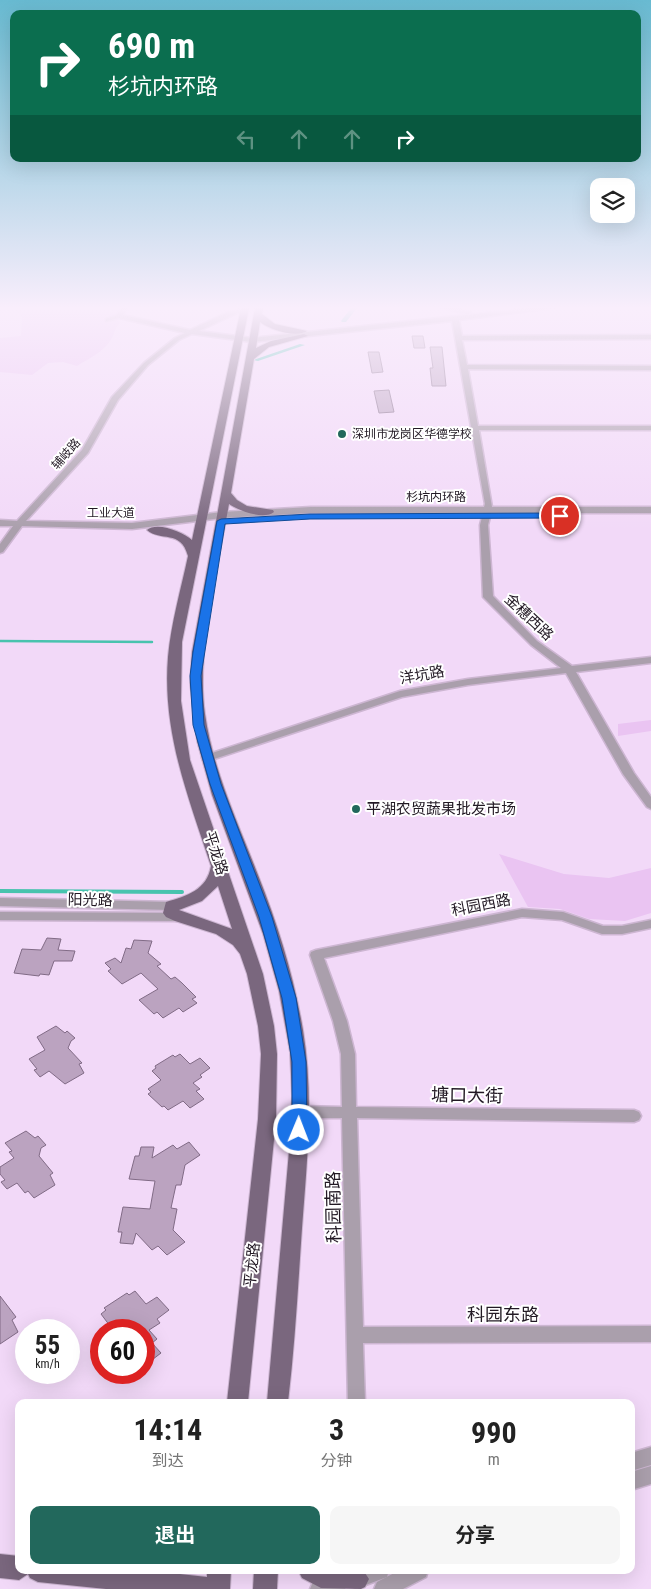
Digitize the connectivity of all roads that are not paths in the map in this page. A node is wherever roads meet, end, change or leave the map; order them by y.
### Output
1 (130, 382) edge
2 (237, 382) edge
3 (245, 382) edge
4 (467, 382) edge
5 (475, 428) junction
6 (651, 428) edge
7 (226, 492) junction
8 (651, 510) edge
9 (269, 512) junction
10 (487, 513) junction
11 (651, 516) edge
12 (222, 518) junction
13 (201, 521) junction
14 (0, 523) edge
15 (17, 526) junction
16 (0, 528) edge
17 (152, 530) junction
18 (0, 550) edge
19 (194, 556) junction
20 (651, 660) edge
21 (568, 669) junction
22 (207, 758) junction
23 (651, 805) edge
24 (219, 862) junction
25 (0, 902) edge
26 (175, 911) junction
27 (0, 916) edge
28 (651, 924) edge
29 (249, 955) junction
30 (316, 955) joint
31 (300, 1112) junction
32 (349, 1113) junction
33 (634, 1116) dead end
34 (651, 1334) edge
35 (355, 1335) junction
36 (237, 1399) edge
37 (278, 1399) edge
38 (356, 1399) edge
39 (651, 1456) edge
40 (635, 1461) edge
41 (651, 1475) edge
42 (635, 1480) edge
43 (0, 1566) edge
44 (15, 1568) edge
45 (73, 1574) edge
46 (115, 1574) edge
47 (219, 1574) edge
48 (266, 1574) edge
49 (320, 1574) edge
50 (370, 1574) edge
51 (412, 1574) edge
52 (100, 1577) junction
53 (357, 1579) junction
54 (212, 1589) edge
55 (218, 1589) edge
56 (265, 1589) edge
57 (320, 1589) edge
58 (384, 1589) edge

1 - 15 street, 辅岐路
2 - 13 main road, 平龙路
3 - 7 main road, 平龙路
4 - 5 street, 金穗西路
5 - 6 street
5 - 10 street, 金穗西路
7 - 9 main road
7 - 12 main road, 平龙路
8 - 10 street, 杉坑内环路
9 - 10 street, 杉坑内环路
9 - 12 street, 杉坑内环路
10 - 11 street, 杉坑内环路
10 - 12 street, 杉坑内环路
10 - 21 street, 金穗西路
12 - 13 street, 工业大道
12 - 22 main road, 平龙路
13 - 15 street, 工业大道
13 - 17 street, 工业大道
13 - 19 main road, 平龙路
14 - 15 street, 工业大道
15 - 16 street, 工业大道
15 - 17 street, 工业大道
15 - 18 street, 辅岐路
17 - 19 main road
19 - 24 main road, 平龙路
20 - 21 street, 洋坑路
21 - 22 street, 洋坑路
21 - 23 street, 金穗西路
22 - 31 main road, 平龙路
24 - 26 main road
24 - 29 main road, 平龙路
25 - 26 street, 阳光路
26 - 27 street, 阳光路
26 - 29 main road
28 - 30 street, 科园西路
29 - 36 main road, 平龙路
30 - 32 street, 科园南路
31 - 32 street, 塘口大街
31 - 37 main road, 平龙路
32 - 33 street, 塘口大街
32 - 35 street, 科园南路
34 - 35 street, 科园东路
35 - 38 street, 科园南路
39 - 40 street
41 - 42 street
43 - 44 main road
45 - 52 main road
46 - 52 main road
47 - 55 main road
48 - 56 main road
49 - 53 main road
50 - 53 street
51 - 58 street
52 - 54 main road
53 - 57 street

